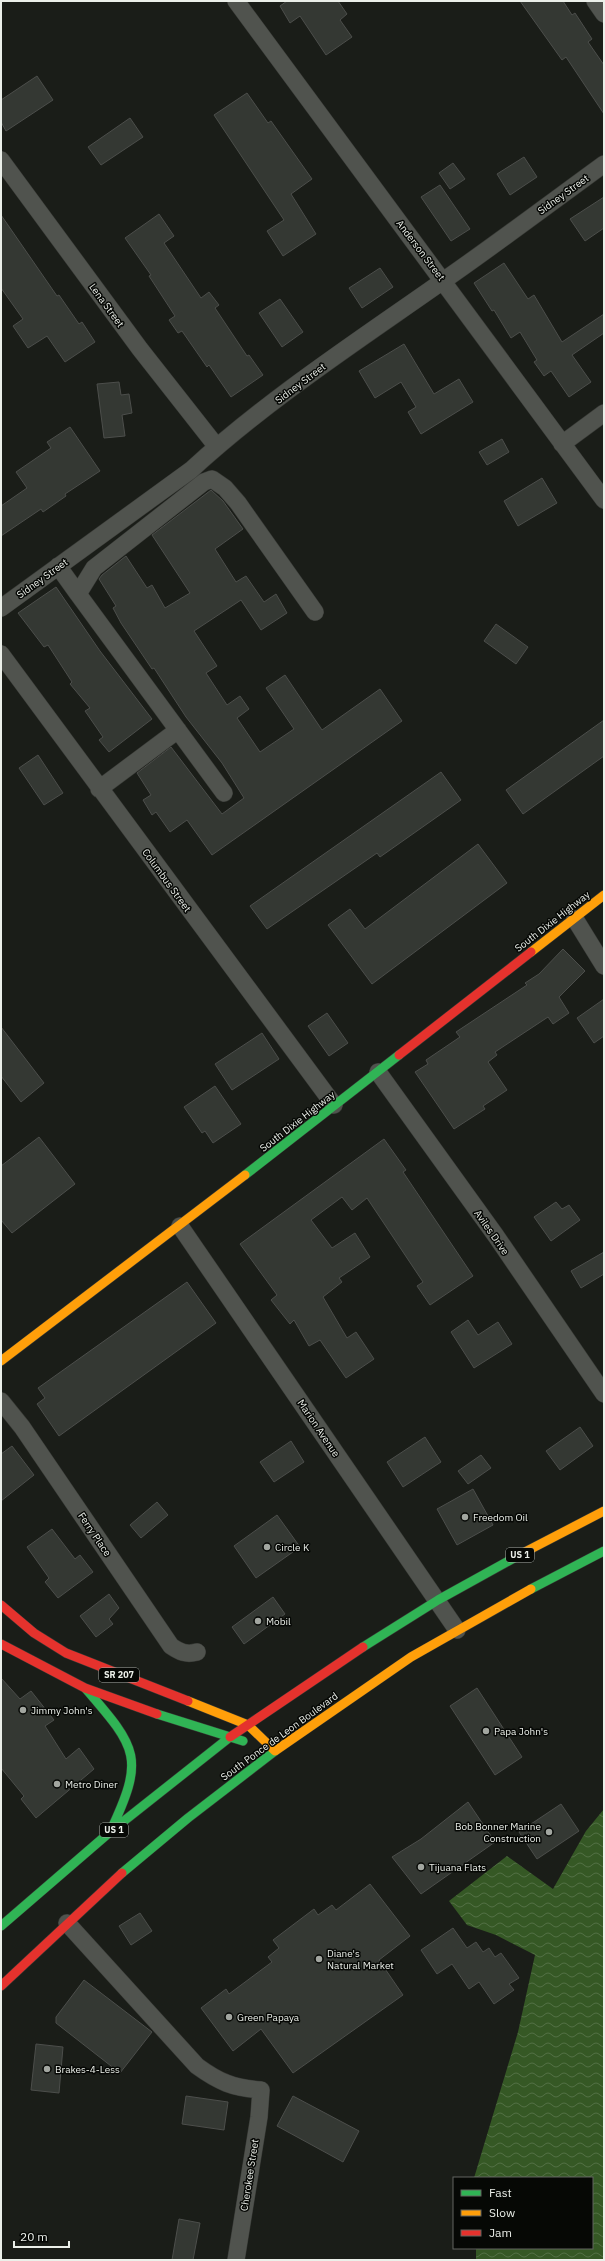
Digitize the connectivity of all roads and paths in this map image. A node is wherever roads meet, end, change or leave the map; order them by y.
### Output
1 (236, 1) edge
2 (595, 1) edge
3 (604, 14) edge
4 (1, 160) edge
5 (604, 164) edge
6 (443, 281) junction
7 (604, 413) edge
8 (562, 444) junction
9 (217, 447) junction
10 (604, 500) edge
11 (58, 566) junction
12 (78, 594) junction
13 (1, 608) edge
14 (315, 612) dead end
15 (1, 654) edge
16 (178, 730) junction
17 (99, 789) junction
18 (224, 793) dead end
19 (604, 895) edge
20 (575, 918) junction
21 (604, 966) edge
22 (378, 1072) junction
23 (334, 1106) junction
24 (180, 1226) junction
25 (1, 1361) edge
26 (604, 1394) edge
27 (1, 1401) edge
28 (604, 1511) edge
29 (604, 1551) edge
30 (437, 1601) junction
31 (1, 1605) edge
32 (457, 1630) junction
33 (1, 1644) edge
34 (197, 1652) dead end
35 (85, 1688) junction
36 (248, 1725) junction
37 (230, 1737) junction
38 (275, 1751) junction
39 (110, 1832) junction
40 (67, 1923) junction
41 (1, 1926) edge
42 (1, 1986) edge
43 (236, 2260) edge

1 - 6 street, Anderson Street
2 - 3 street
4 - 9 street, Lena Street
5 - 6 street, Sidney Street
6 - 8 street, Anderson Street
6 - 9 street, Sidney Street
7 - 8 street
8 - 10 street, Anderson Street
9 - 11 street, Sidney Street
11 - 12 street
11 - 13 street, Sidney Street
12 - 14 street
12 - 16 street
15 - 17 street, Columbus Street
16 - 17 street
16 - 18 street
17 - 23 street, Columbus Street
19 - 20 main road, South Dixie Highway
20 - 21 street
20 - 22 main road, South Dixie Highway
22 - 23 main road, South Dixie Highway
22 - 26 street, Aviles Drive
23 - 24 main road, South Dixie Highway
24 - 25 main road, South Dixie Highway
24 - 30 street, Marion Avenue
27 - 34 street, Ferry Place
28 - 30 main road, US 1
29 - 32 main road, South Ponce de Leon Boulevard
30 - 32 street, Marion Avenue
30 - 36 main road, US 1
31 - 36 main road, SR 207
32 - 38 main road, South Ponce de Leon Boulevard
33 - 35 main road, SR 207
35 - 37 main road, SR 207
35 - 39 main road
36 - 37 main road, US 1
36 - 38 main road, SR 207
37 - 38 main road, SR 207
37 - 39 main road, US 1
38 - 40 main road, South Ponce de Leon Boulevard
39 - 41 main road, US 1
40 - 42 main road, South Ponce de Leon Boulevard
40 - 43 street, Cherokee Street

